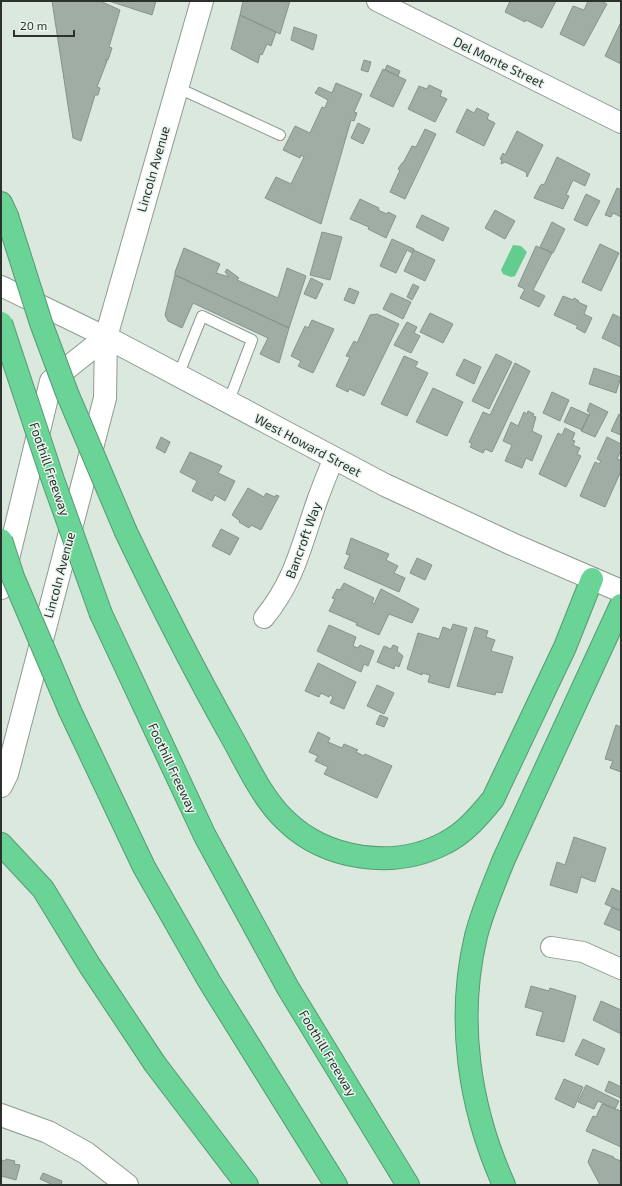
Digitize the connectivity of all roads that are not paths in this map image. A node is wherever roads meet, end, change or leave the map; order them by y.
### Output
1 (202, 1) edge
2 (376, 1) edge
3 (176, 87) junction
4 (621, 123) edge
5 (280, 135) dead end
6 (4, 210) edge
7 (1, 286) edge
8 (1, 323) edge
9 (106, 337) junction
10 (178, 376) junction
11 (228, 403) junction
12 (334, 458) junction
13 (1, 540) edge
14 (592, 578) junction
15 (1, 588) edge
16 (621, 591) edge
17 (621, 605) edge
18 (264, 618) dead end
19 (1, 786) edge
20 (1, 844) edge
21 (551, 947) dead end
22 (621, 969) edge
23 (1, 1115) edge
24 (127, 1185) edge
25 (247, 1185) edge
26 (336, 1185) edge
27 (408, 1185) edge
28 (504, 1185) edge

1 - 3 main road, Lincoln Avenue
2 - 4 street, Del Monte Street
3 - 5 lane
3 - 9 main road, Lincoln Avenue
6 - 14 highway, bridge
7 - 9 street, West Howard Street
8 - 27 highway, Foothill Freeway, bridge
9 - 10 main road, West Howard Street
9 - 15 main road
9 - 19 main road, Lincoln Avenue
10 - 11 main road, West Howard Street
10 - 11 lane
11 - 12 main road, West Howard Street
12 - 14 main road, West Howard Street
12 - 18 street, Bancroft Way
13 - 26 highway, bridge
14 - 16 main road, West Howard Street
17 - 28 highway
20 - 25 highway
21 - 22 street
23 - 24 main road

